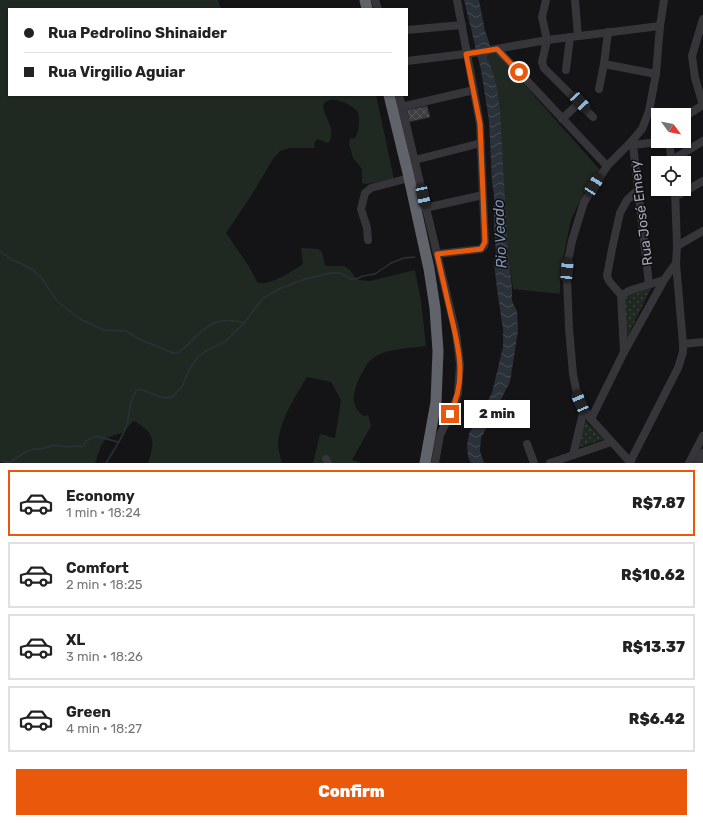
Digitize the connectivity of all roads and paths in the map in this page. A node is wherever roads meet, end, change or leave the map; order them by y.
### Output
1 (457, 0) edge
2 (546, 0) edge
3 (575, 0) edge
4 (664, 0) edge
5 (703, 19) edge
6 (462, 25) junction
7 (660, 26) junction
8 (408, 30) edge
9 (608, 32) junction
10 (574, 37) junction
11 (547, 40) junction
12 (497, 49) junction
13 (470, 54) junction
14 (408, 61) edge
15 (604, 64) junction
16 (566, 70) dead end
17 (656, 74) junction
18 (599, 89) dead end
19 (474, 90) junction
20 (388, 96) edge
21 (399, 96) edge
22 (702, 101) edge
23 (580, 102) junction
24 (402, 107) junction
25 (691, 110) edge
26 (594, 117) dead end
27 (562, 118) junction
28 (703, 141) edge
29 (651, 142) edge
30 (481, 144) junction
31 (632, 144) junction
32 (681, 156) edge
33 (415, 160) junction
34 (607, 166) junction
35 (409, 178) junction
36 (703, 181) edge
37 (691, 186) edge
38 (639, 190) junction
39 (483, 195) junction
40 (675, 196) edge
41 (426, 208) junction
42 (703, 231) edge
43 (368, 240) dead end
44 (677, 246) junction
45 (437, 254) junction
46 (676, 263) junction
47 (664, 280) junction
48 (649, 284) junction
49 (621, 295) junction
50 (703, 342) edge
51 (683, 344) junction
52 (624, 352) junction
53 (584, 409) junction
54 (591, 419) junction
55 (703, 436) edge
56 (611, 442) junction
57 (527, 444) dead end
58 (703, 453) edge
59 (573, 455) junction
60 (630, 462) edge
61 (425, 463) edge
62 (435, 463) edge
63 (534, 463) edge
64 (550, 463) edge
65 (689, 463) edge
66 (698, 463) edge

1 - 6 street
2 - 11 street
3 - 10 street
4 - 7 street
5 - 22 street
6 - 8 street
6 - 13 street
7 - 9 street
7 - 17 street
9 - 10 street
9 - 15 street
10 - 11 street
10 - 16 street
11 - 12 street
11 - 23 street
12 - 13 street
12 - 27 street
13 - 14 street
13 - 19 street
15 - 17 street
15 - 18 street
17 - 31 street
19 - 24 street
19 - 30 street
20 - 35 highway
21 - 24 street
22 - 25 street
23 - 26 street
23 - 27 street
24 - 33 street
27 - 34 street
28 - 32 street
29 - 31 street
30 - 33 street
30 - 39 street
31 - 34 street
31 - 38 street, Rua José Emery
33 - 41 street
34 - 53 street
35 - 43 street
35 - 61 highway
36 - 37 street
38 - 48 street, Rua José Emery
38 - 49 street
39 - 41 street
39 - 45 street
40 - 44 street
41 - 45 street
42 - 44 street
44 - 46 street
45 - 62 street
46 - 47 street
46 - 51 street
47 - 48 street
47 - 52 street
48 - 49 street
49 - 52 street
50 - 51 street
51 - 60 street
52 - 54 street
53 - 54 street
53 - 59 street
54 - 56 street
55 - 65 street
56 - 59 street
56 - 60 street
57 - 63 street
58 - 66 street
59 - 64 street

